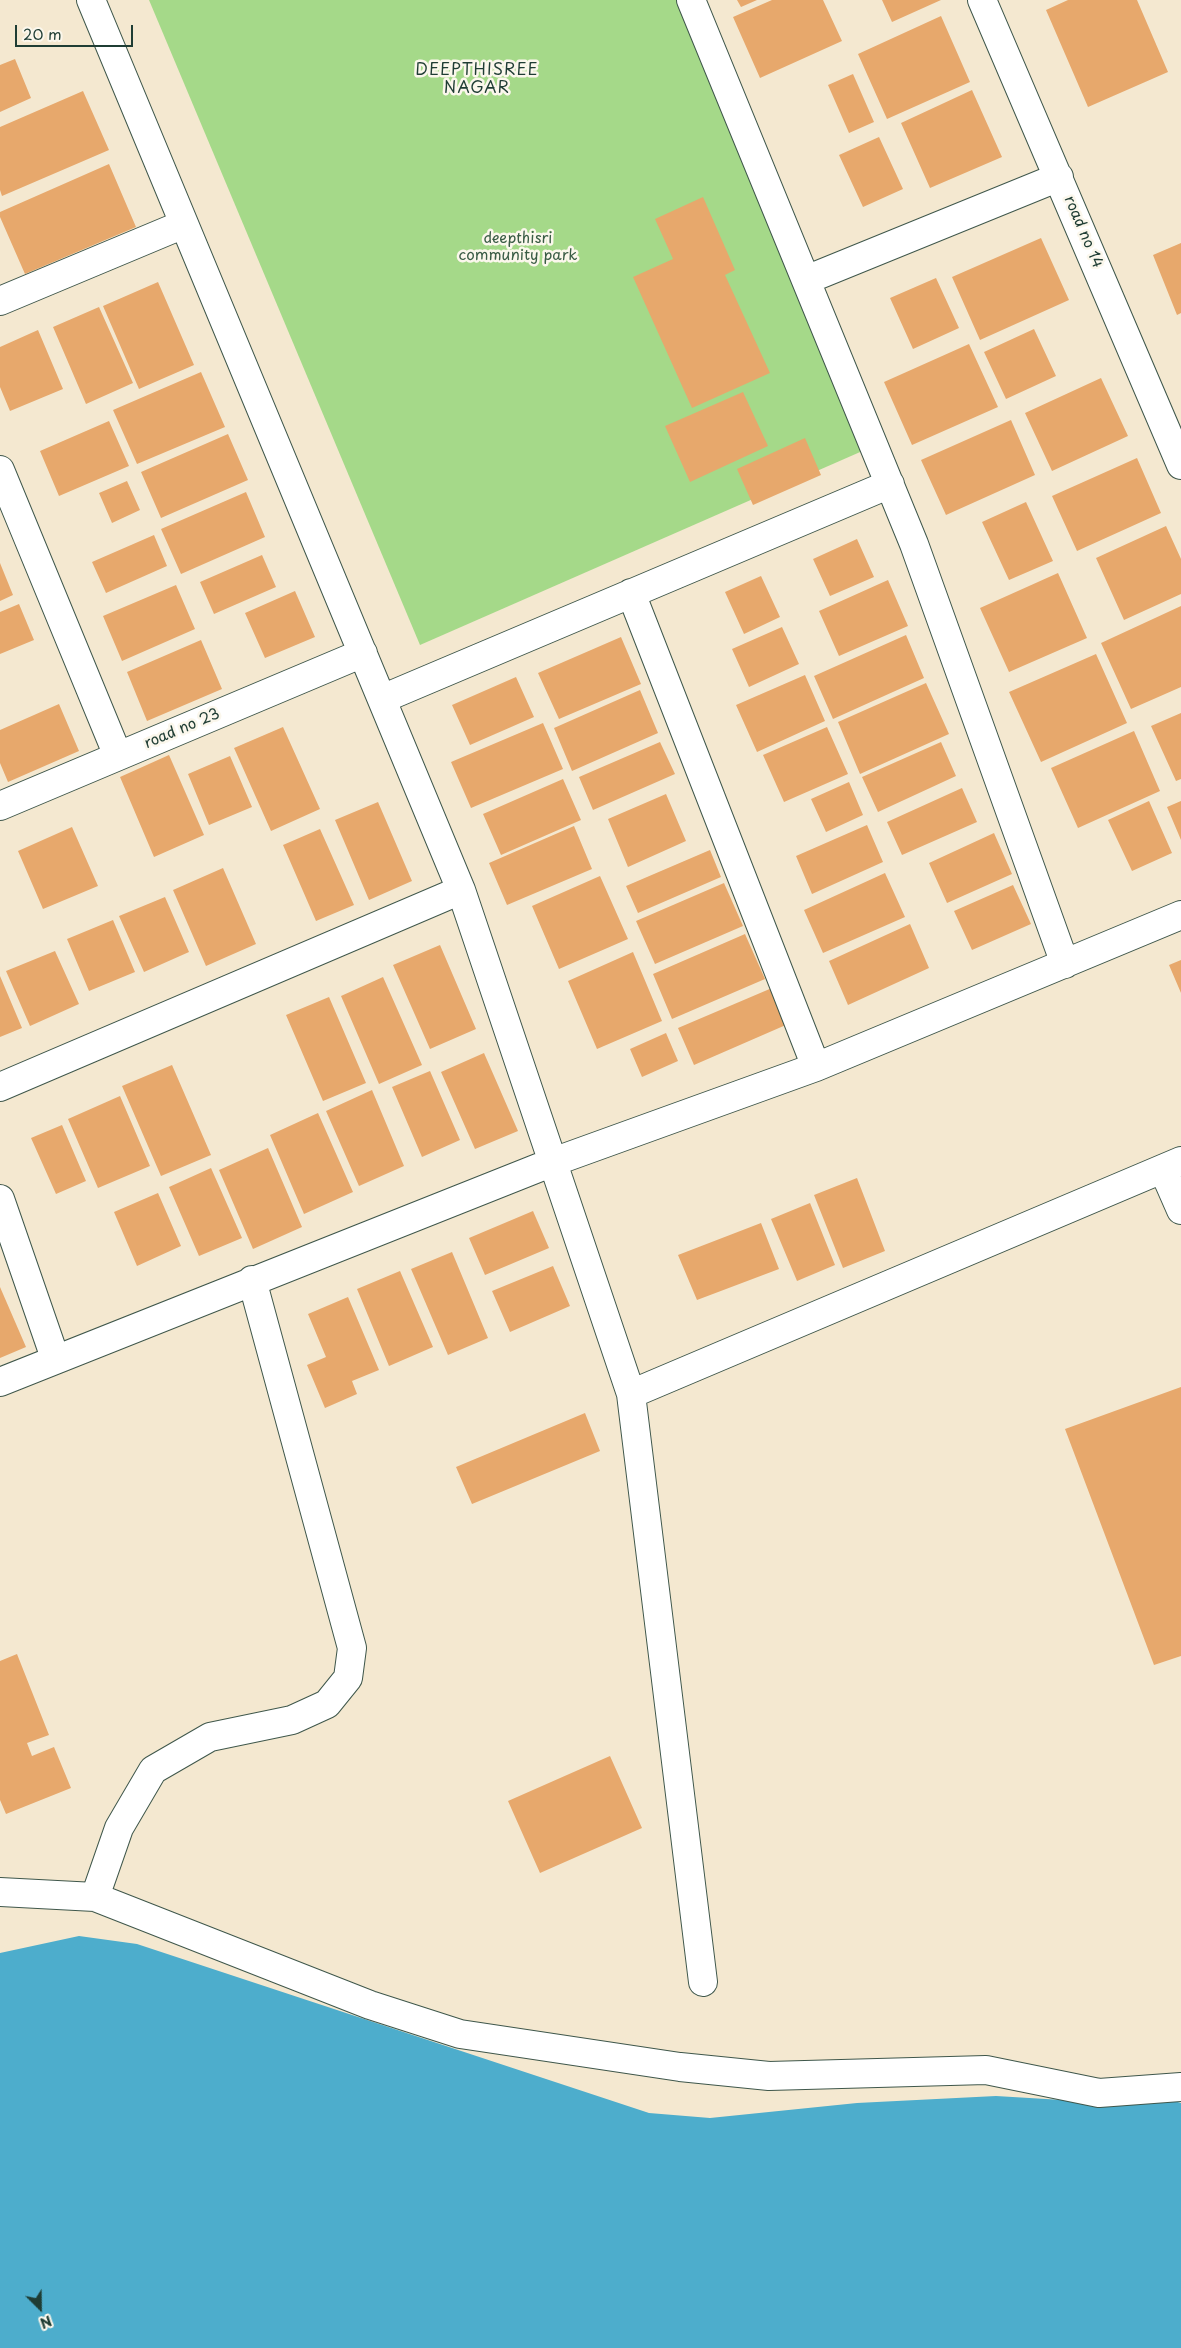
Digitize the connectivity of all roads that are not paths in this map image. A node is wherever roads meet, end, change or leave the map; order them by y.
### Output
1 (91, 0) edge
2 (691, 0) edge
3 (982, 0) edge
4 (1059, 178) junction
5 (184, 224) junction
6 (806, 280) junction
7 (0, 301) edge
8 (1181, 465) edge
9 (0, 470) edge
10 (890, 484) junction
11 (631, 593) junction
12 (363, 654) junction
13 (382, 699) junction
14 (118, 756) junction
15 (0, 806) edge
16 (461, 890) junction
17 (1181, 915) edge
18 (1064, 964) junction
19 (816, 1067) junction
20 (0, 1087) edge
21 (553, 1162) junction
22 (1172, 1165) edge
23 (0, 1199) edge
24 (1181, 1210) edge
25 (252, 1280) junction
26 (55, 1358) junction
27 (0, 1382) edge
28 (631, 1394) junction
29 (0, 1892) edge
30 (95, 1897) junction
31 (703, 1982) dead end
32 (1181, 2087) edge

1 - 5 street
2 - 6 street
3 - 4 street, road no 14
4 - 6 street
4 - 8 street, road no 14
5 - 7 street
5 - 12 street
6 - 10 street
9 - 14 street
10 - 11 street
10 - 18 street
11 - 13 street
11 - 19 street
12 - 13 street
12 - 14 street, road no 23
13 - 16 street
14 - 15 street, road no 23
16 - 20 street
16 - 21 street
17 - 18 street
18 - 19 street
19 - 21 street
21 - 25 street
21 - 28 street
22 - 24 street
22 - 28 street
23 - 26 street
25 - 26 street
25 - 30 street
26 - 27 street
28 - 31 street
29 - 30 street
30 - 32 street

